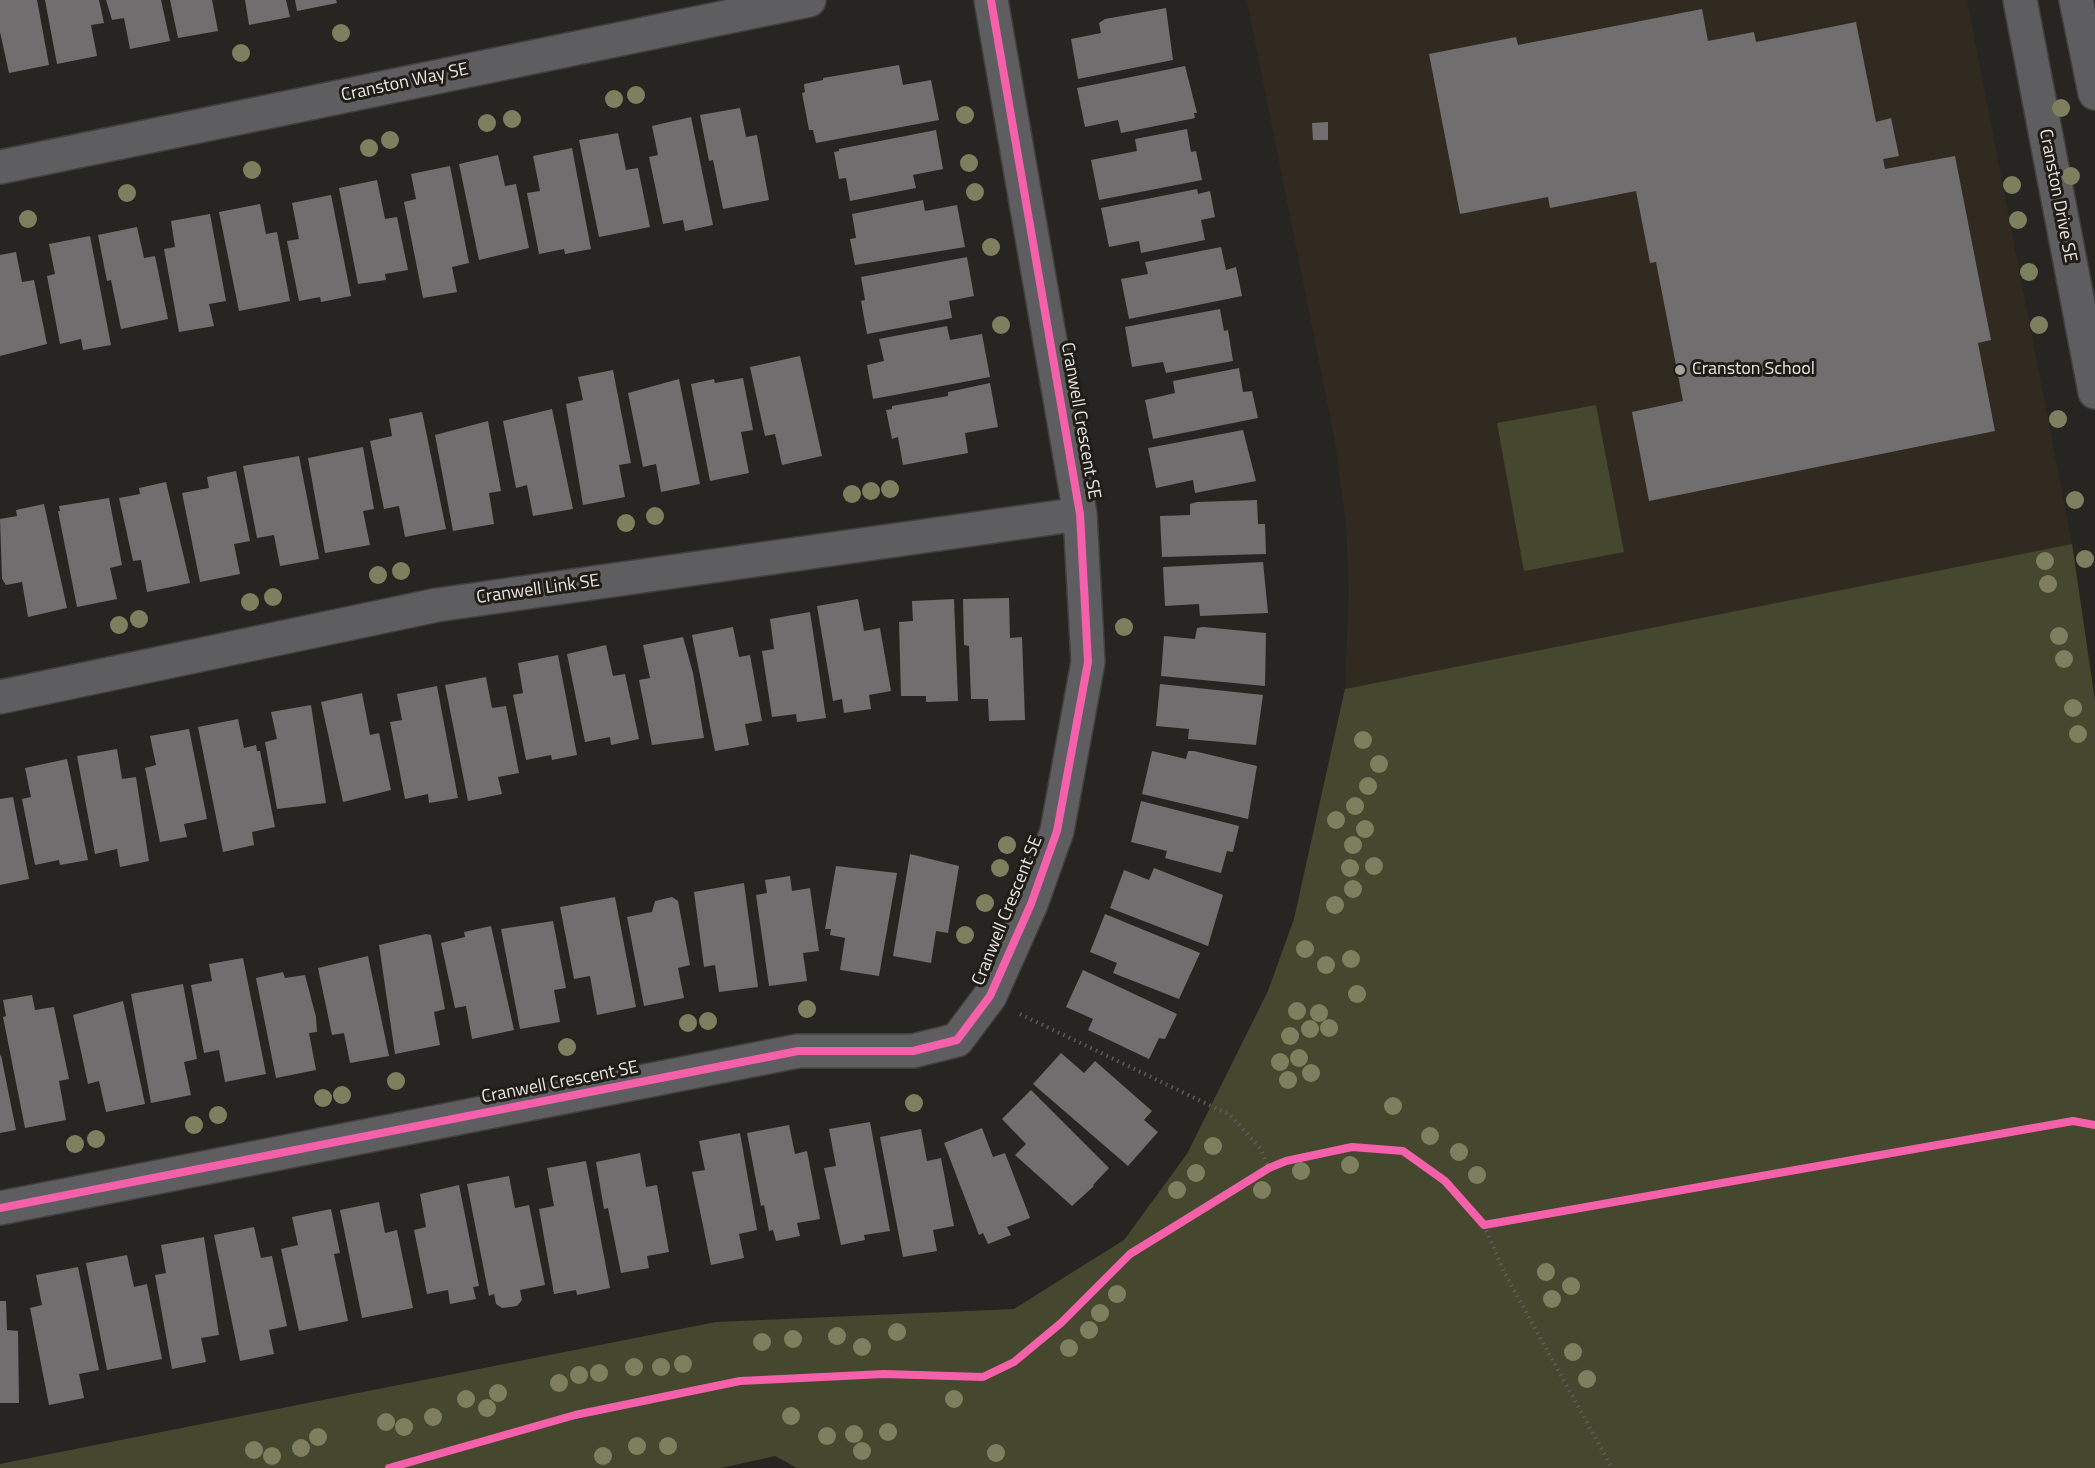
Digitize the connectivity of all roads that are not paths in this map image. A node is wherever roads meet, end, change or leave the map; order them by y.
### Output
1 (809, 0) edge
2 (991, 0) edge
3 (2020, 0) edge
4 (2076, 0) edge
5 (2095, 93) edge
6 (0, 167) edge
7 (2095, 392) edge
8 (1080, 514) junction
9 (0, 697) edge
10 (0, 1208) edge

1 - 6 street, Cranston Way SE
2 - 8 street, Cranwell Crescent SE
3 - 7 street, Cranston Drive SE
4 - 5 street
8 - 9 street, Cranwell Link SE
8 - 10 street, Cranwell Crescent SE

